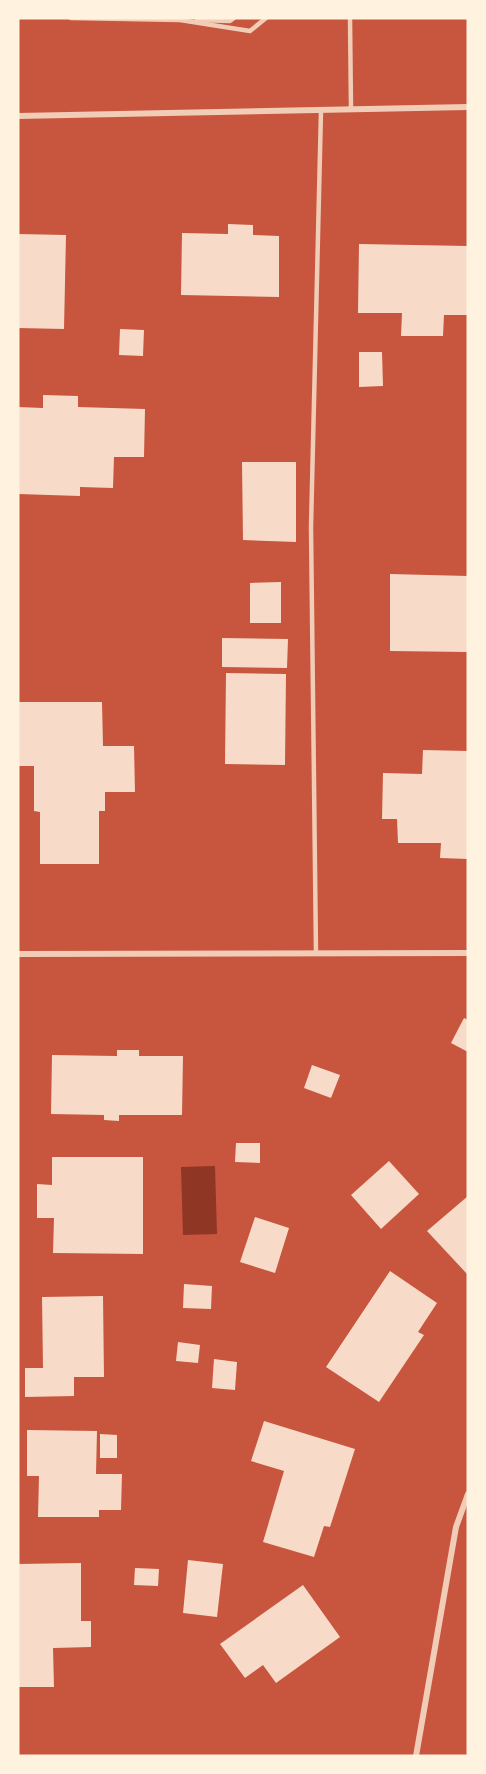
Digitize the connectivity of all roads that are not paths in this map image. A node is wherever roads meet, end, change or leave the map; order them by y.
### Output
1 (71, 18) edge
2 (234, 18) edge
3 (266, 18) edge
4 (350, 18) edge
5 (181, 19) edge
6 (468, 107) edge
7 (351, 109) junction
8 (321, 111) junction
9 (18, 116) edge
10 (316, 953) junction
11 (468, 953) edge
12 (18, 954) edge
13 (468, 1494) edge
14 (416, 1756) edge

1 - 5 lane
2 - 5 lane
3 - 5 lane
4 - 7 lane
6 - 7 street
7 - 8 street
8 - 9 street
8 - 10 lane
10 - 11 street
10 - 12 street
13 - 14 street

